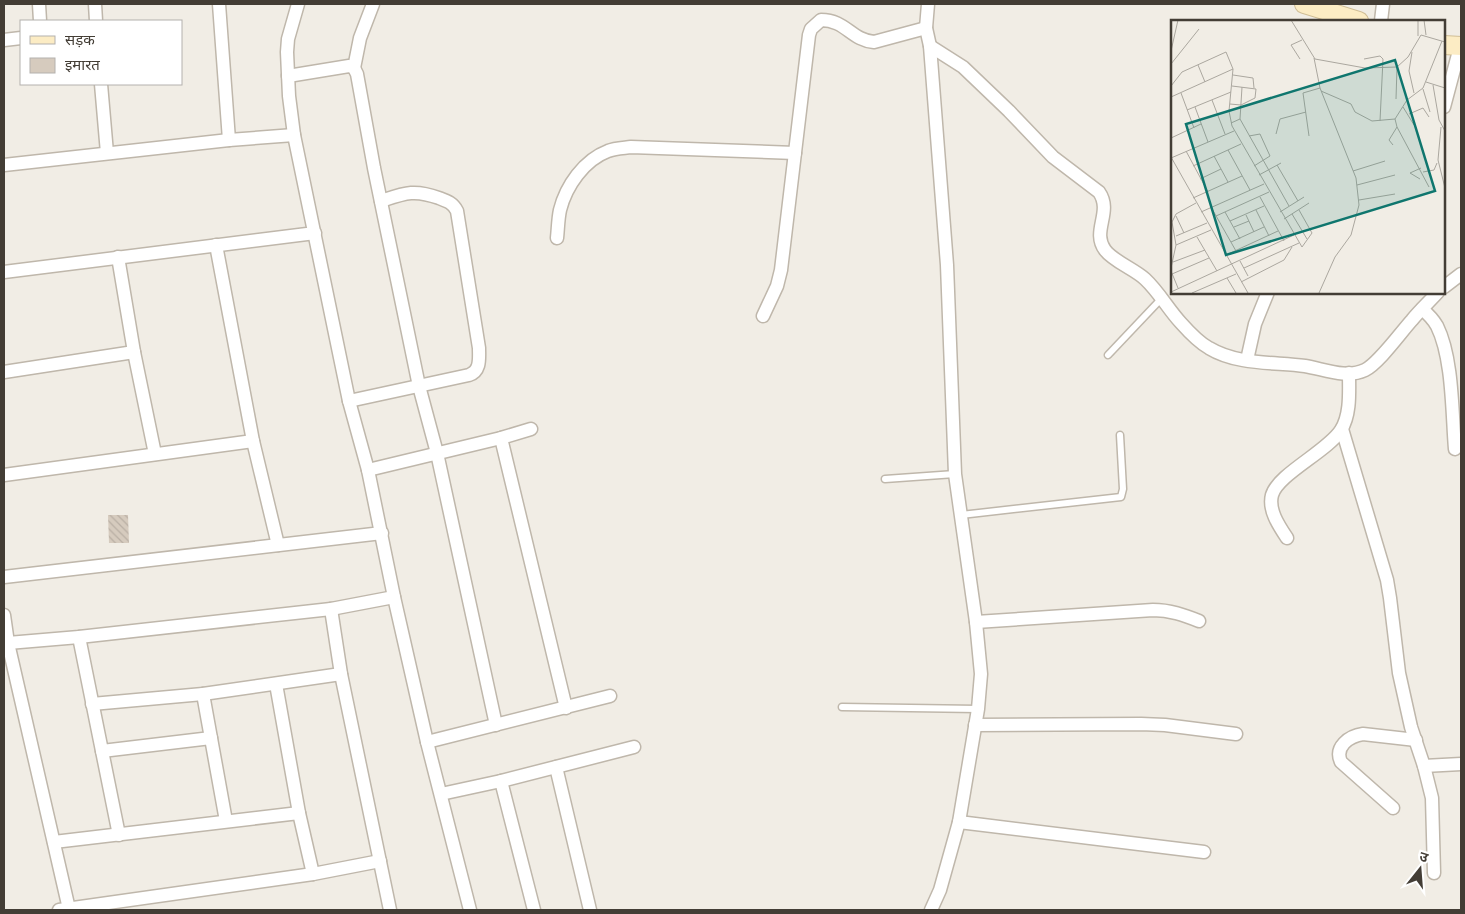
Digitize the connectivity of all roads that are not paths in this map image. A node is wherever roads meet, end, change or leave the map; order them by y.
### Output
1 (39, 4) edge
2 (95, 4) edge
3 (219, 4) edge
4 (298, 4) edge
5 (372, 4) edge
6 (928, 4) edge
7 (1304, 4) edge
8 (1383, 4) edge
9 (40, 20) edge
10 (96, 20) edge
11 (1356, 20) edge
12 (1381, 20) edge
13 (926, 28) junction
14 (20, 38) edge
15 (4, 40) edge
16 (930, 46) junction
17 (1455, 46) edge
18 (354, 68) junction
19 (1458, 68) edge
20 (288, 76) junction
21 (101, 85) edge
22 (1445, 104) edge
23 (294, 135) junction
24 (229, 140) junction
25 (107, 152) junction
26 (795, 153) junction
27 (4, 165) edge
28 (381, 201) junction
29 (315, 233) junction
30 (557, 238) dead end
31 (216, 245) junction
32 (118, 257) junction
33 (4, 272) edge
34 (1461, 274) edge
35 (1445, 285) edge
36 (1267, 294) edge
37 (1436, 294) edge
38 (1162, 298) junction
39 (1422, 309) junction
40 (763, 316) dead end
41 (134, 352) junction
42 (1108, 355) dead end
43 (1248, 360) junction
44 (4, 372) edge
45 (1349, 373) junction
46 (1455, 373) edge
47 (419, 386) junction
48 (349, 401) junction
49 (531, 429) dead end
50 (1342, 429) junction
51 (1120, 435) dead end
52 (501, 438) junction
53 (253, 442) junction
54 (1455, 449) dead end
55 (437, 453) junction
56 (155, 454) junction
57 (368, 470) junction
58 (4, 473) edge
59 (955, 474) junction
60 (885, 479) dead end
61 (961, 515) junction
62 (382, 533) junction
63 (1286, 538) dead end
64 (278, 545) junction
65 (4, 577) edge
66 (394, 597) junction
67 (331, 609) junction
68 (4, 615) edge
69 (1199, 621) dead end
70 (976, 622) junction
71 (79, 637) junction
72 (8, 643) junction
73 (341, 674) junction
74 (276, 684) junction
75 (203, 694) junction
76 (610, 696) dead end
77 (92, 704) junction
78 (842, 707) dead end
79 (566, 708) junction
80 (978, 709) junction
81 (496, 725) junction
82 (975, 725) junction
83 (1236, 734) dead end
84 (211, 738) junction
85 (1416, 740) junction
86 (427, 742) junction
87 (634, 747) dead end
88 (102, 751) junction
89 (1461, 764) edge
90 (1424, 766) junction
91 (556, 767) junction
92 (501, 781) junction
93 (440, 794) junction
94 (1392, 808) dead end
95 (299, 813) junction
96 (226, 821) junction
97 (959, 822) junction
98 (119, 835) junction
99 (54, 842) junction
100 (1204, 852) dead end
101 (380, 861) junction
102 (1434, 873) dead end
103 (313, 874) junction
104 (933, 909) edge
105 (64, 910) edge
106 (390, 910) edge
107 (470, 910) edge
108 (534, 910) edge
109 (590, 910) edge

1 - 9 street
2 - 10 street
3 - 24 street
4 - 20 street
5 - 18 street
6 - 13 street
7 - 11 main road
8 - 12 street
13 - 16 street
13 - 26 street
14 - 15 street
16 - 38 street
16 - 59 street
17 - 19 street
18 - 20 street
18 - 28 street
19 - 22 street
20 - 23 street
21 - 25 street
23 - 24 street
23 - 29 street
24 - 25 street
25 - 27 street
26 - 30 street
26 - 40 street
28 - 47 street
28 - 47 street
29 - 31 street
29 - 48 street
31 - 32 street
31 - 53 street
32 - 33 street
32 - 41 street
34 - 35 street
36 - 43 street
37 - 39 street
38 - 42 lane
38 - 43 street
39 - 45 street
39 - 46 street
41 - 44 street
41 - 56 street
43 - 45 street
45 - 50 street
46 - 54 street
47 - 48 street
47 - 55 street
48 - 57 street
49 - 52 street
50 - 63 street
50 - 85 street
51 - 61 lane
52 - 55 street
52 - 79 street
53 - 56 street
53 - 64 street
55 - 57 street
55 - 81 street
56 - 58 street
57 - 62 street
59 - 60 lane
59 - 61 street
61 - 70 street
62 - 64 street
62 - 66 street
64 - 65 street
66 - 67 street
66 - 86 street
67 - 71 street
67 - 73 street
68 - 72 street
69 - 70 street
70 - 80 street
71 - 72 street
71 - 77 street
72 - 99 street
73 - 74 street
73 - 101 street
74 - 75 street
74 - 95 street
75 - 77 street
75 - 84 street
76 - 79 street
77 - 88 street
78 - 80 lane
79 - 81 street
80 - 82 street
81 - 86 street
82 - 83 street
82 - 97 street
84 - 88 street
84 - 96 street
85 - 90 street
85 - 94 street
86 - 93 street
87 - 91 street
88 - 98 street
89 - 90 street
90 - 102 street
91 - 92 street
91 - 109 street
92 - 93 street
92 - 108 street
93 - 107 street
95 - 96 street
95 - 103 street
96 - 98 street
97 - 100 street
97 - 104 street
98 - 99 street
99 - 105 street
101 - 103 street
101 - 106 street
103 - 105 street

